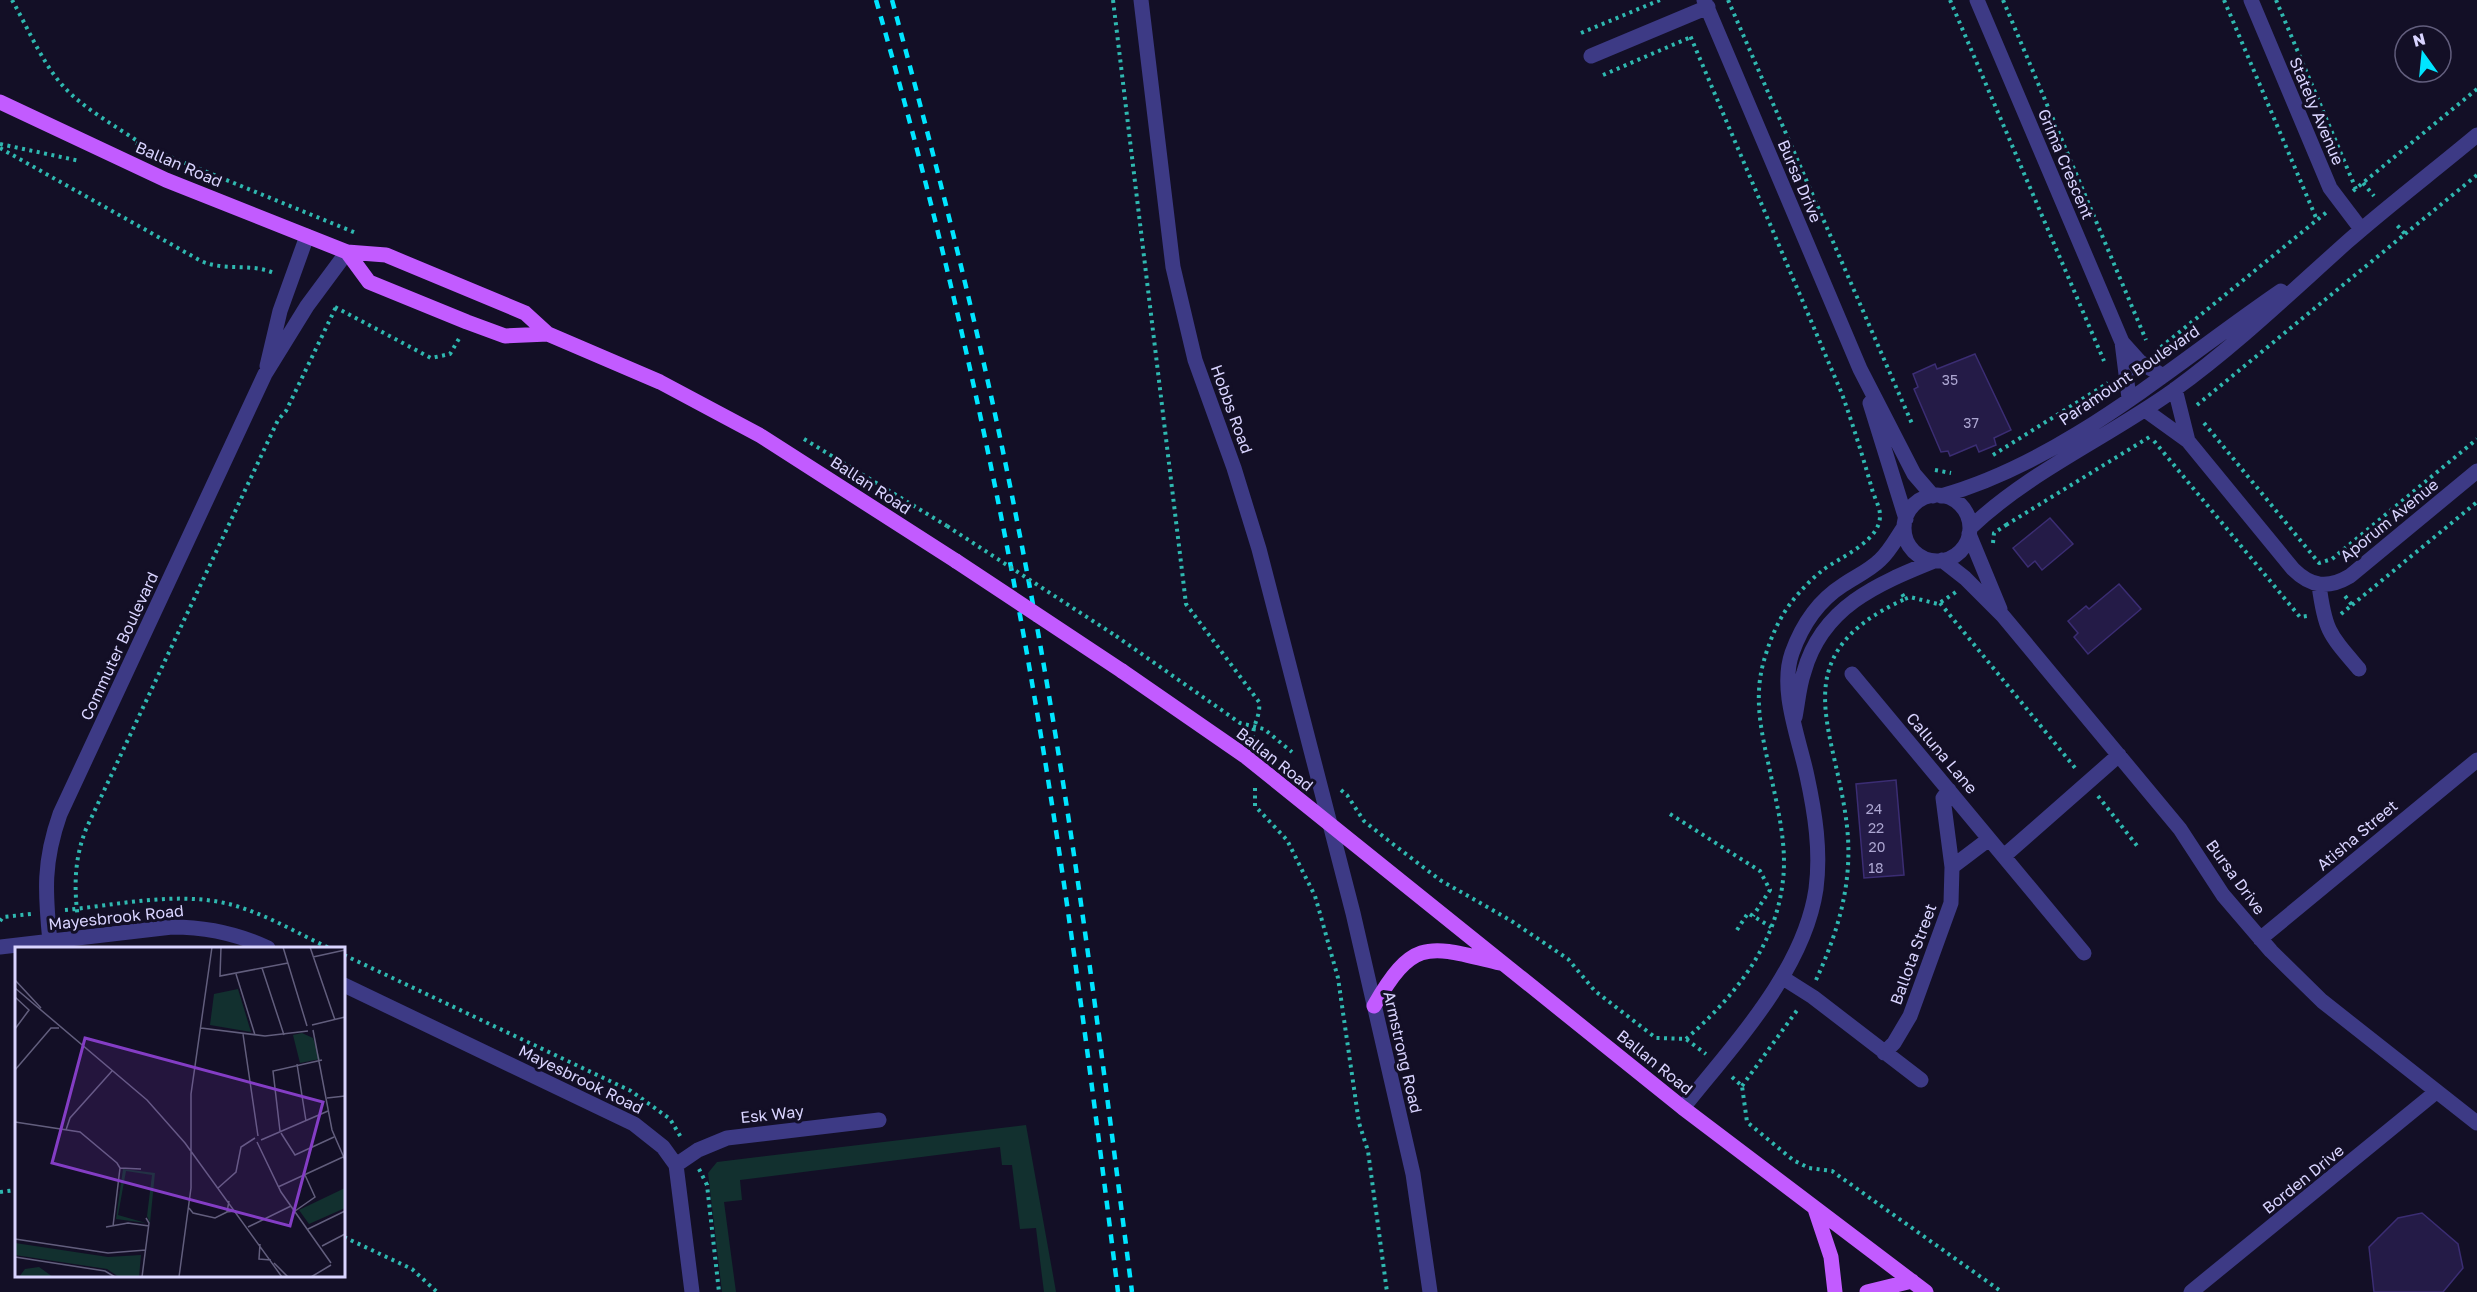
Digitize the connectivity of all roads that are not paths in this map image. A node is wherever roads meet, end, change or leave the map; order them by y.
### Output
1 (1141, 0) edge
2 (1977, 0) edge
3 (2251, 0) edge
4 (1706, 4) edge
5 (1591, 56) dead end
6 (0, 102) edge
7 (2477, 135) edge
8 (2361, 230) junction
9 (307, 236) junction
10 (347, 252) junction
11 (2326, 261) junction
12 (548, 334) junction
13 (2122, 342) junction
14 (1860, 369) junction
15 (265, 375) junction
16 (2163, 376) junction
17 (2175, 389) junction
18 (2128, 398) junction
19 (2145, 410) junction
20 (2188, 441) junction
21 (2477, 471) edge
22 (1937, 496) junction
23 (1905, 523) junction
24 (1970, 531) junction
25 (1938, 560) junction
26 (2319, 585) junction
27 (2003, 616) junction
28 (2359, 669) dead end
29 (1852, 674) dead end
30 (1795, 720) junction
31 (2119, 755) junction
32 (2477, 760) edge
33 (1949, 790) junction
34 (1328, 823) junction
35 (1989, 839) junction
36 (2004, 856) junction
37 (1952, 867) junction
38 (2260, 939) junction
39 (50, 942) junction
40 (0, 947) edge
41 (266, 947) edge
42 (2084, 953) dead end
43 (1506, 964) junction
44 (1783, 978) junction
45 (345, 985) edge
46 (1374, 1006) junction
47 (1884, 1053) junction
48 (1921, 1080) dead end
49 (2436, 1092) junction
50 (1683, 1108) junction
51 (879, 1120) dead end
52 (2477, 1124) edge
53 (676, 1165) junction
54 (1815, 1209) junction
55 (1912, 1281) junction
56 (692, 1292) edge
57 (1430, 1292) edge
58 (1835, 1292) edge
59 (1867, 1292) edge
60 (1926, 1292) edge
61 (2191, 1292) edge

1 - 34 street, Hobbs Road
2 - 13 street, Grima Crescent
3 - 8 street, Stately Avenue
4 - 5 street, Bursa Drive
4 - 14 street, Bursa Drive
6 - 9 main road, Ballan Road
7 - 8 street, Paramount Boulevard
8 - 11 street, Paramount Boulevard
9 - 10 main road, Ballan Road
9 - 15 street, Commuter Boulevard
10 - 12 main road, Ballan Road
10 - 12 main road, Ballan Road
10 - 15 street, Commuter Boulevard
11 - 16 street, Paramount Boulevard
11 - 17 street, Paramount Boulevard
12 - 34 main road, Ballan Road, bridge
13 - 16 street, Grima Crescent
13 - 18 street, Grima Crescent
14 - 22 street, Bursa Drive
14 - 23 street, Bursa Drive
15 - 39 street, Commuter Boulevard
16 - 18 street, Paramount Boulevard
17 - 19 street, Paramount Boulevard
17 - 20 street
18 - 22 street, Paramount Boulevard
19 - 20 street
19 - 24 street, Paramount Boulevard
20 - 26 street
21 - 26 street, Aporum Avenue
22 - 23 street
22 - 24 street
23 - 25 street
23 - 30 street
24 - 25 street
24 - 27 street, Bursa Drive
25 - 27 street, Bursa Drive
25 - 30 street
26 - 28 street
27 - 31 street, Bursa Drive
29 - 33 street, Calluna Lane
30 - 44 street
31 - 36 street
31 - 38 street, Bursa Drive
32 - 38 street, Atisha Street
33 - 35 street, Calluna Lane
33 - 37 street, Ballota Street
34 - 43 main road, Ballan Road
34 - 46 street, Armstrong Road
35 - 36 street, Calluna Lane
35 - 37 street
36 - 42 street, Calluna Lane
37 - 47 street, Ballota Street
38 - 49 street, Bursa Drive
39 - 40 street, Mayesbrook Road
39 - 41 street, Mayesbrook Road
43 - 46 main road
43 - 50 main road, Ballan Road
44 - 47 street
44 - 50 street
45 - 53 street, Mayesbrook Road
46 - 57 street, Armstrong Road
47 - 48 street
49 - 52 street, Bursa Drive
49 - 61 street, Borden Drive
50 - 54 main road, Ballan Road
51 - 53 street, Esk Way
53 - 56 street
54 - 55 main road, Ballan Road
54 - 58 main road
55 - 59 main road
55 - 60 main road, Ballan Road

